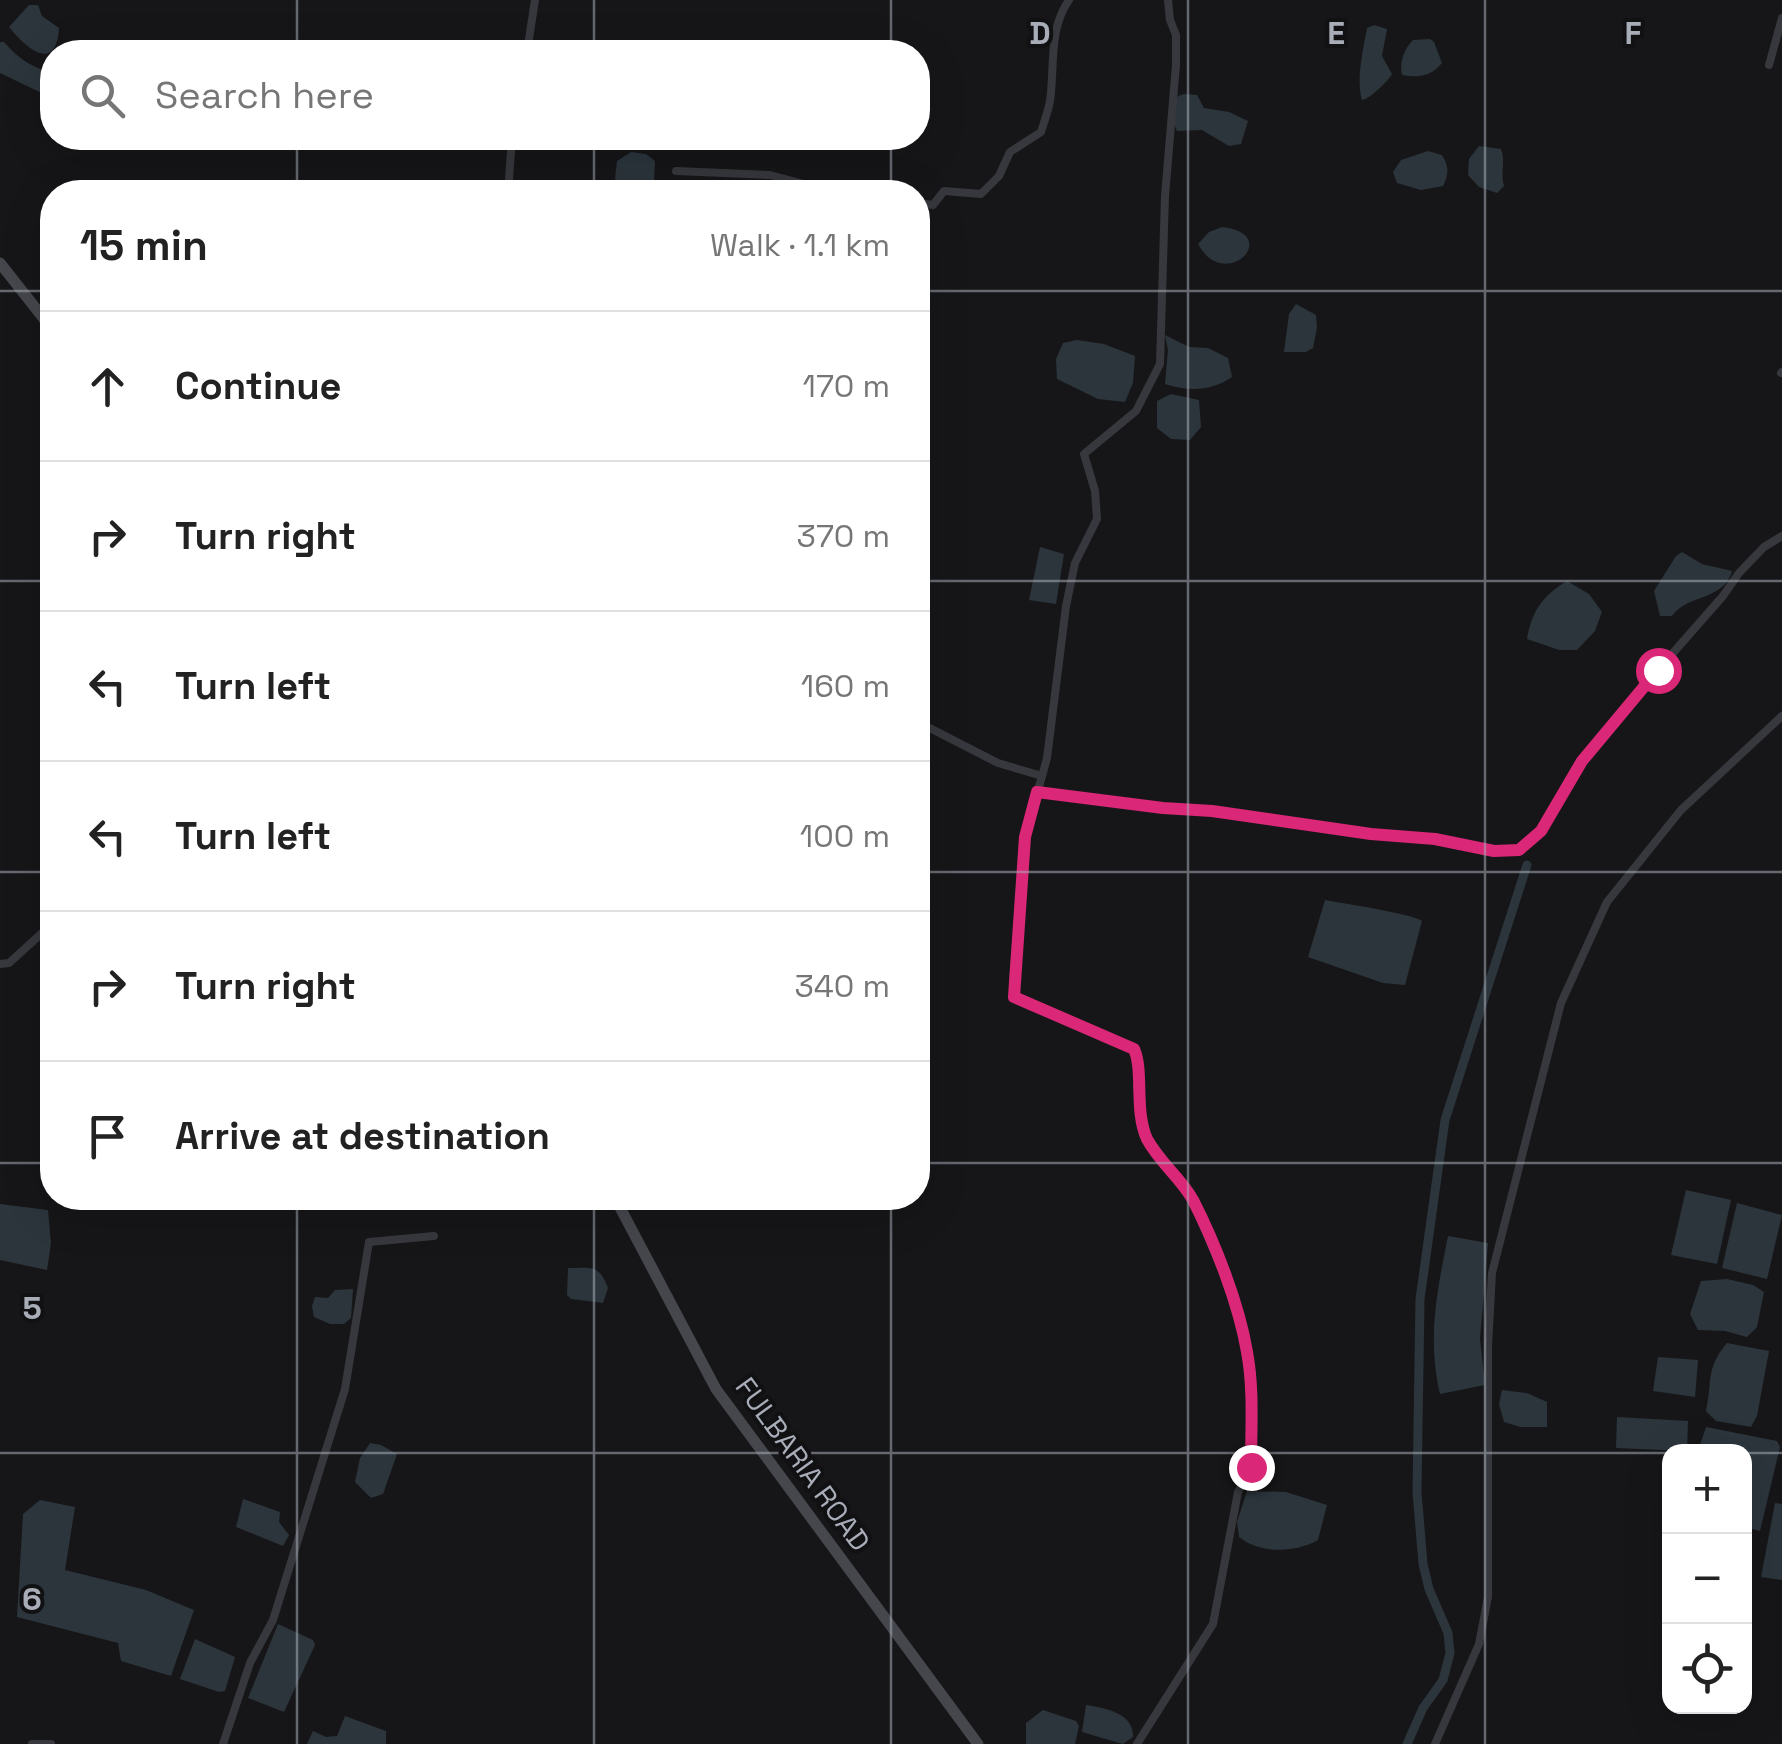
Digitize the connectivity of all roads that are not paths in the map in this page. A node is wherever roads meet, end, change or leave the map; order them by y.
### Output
1 (535, 0) edge
2 (1068, 0) edge
3 (1168, 0) edge
4 (1782, 18) edge
5 (529, 40) edge
6 (1769, 65) dead end
7 (511, 150) edge
8 (676, 171) dead end
9 (509, 180) edge
10 (789, 180) edge
11 (930, 205) edge
12 (0, 264) edge
13 (40, 315) edge
14 (1782, 536) edge
15 (1782, 716) edge
16 (930, 728) edge
17 (1042, 776) junction
18 (1037, 792) junction
19 (40, 935) edge
20 (0, 964) edge
21 (621, 1210) edge
22 (434, 1236) dead end
23 (32, 1744) edge
24 (51, 1744) edge
25 (223, 1744) edge
26 (978, 1744) edge
27 (1137, 1744) edge
28 (1435, 1744) edge

1 - 5 street
2 - 11 street
3 - 17 street
4 - 6 street
7 - 9 street
8 - 10 street
12 - 13 main road
14 - 18 street
15 - 28 street
16 - 17 street
17 - 18 street
18 - 27 street
19 - 20 street
21 - 26 main road, FULBARIA ROAD
22 - 25 street
23 - 24 street

